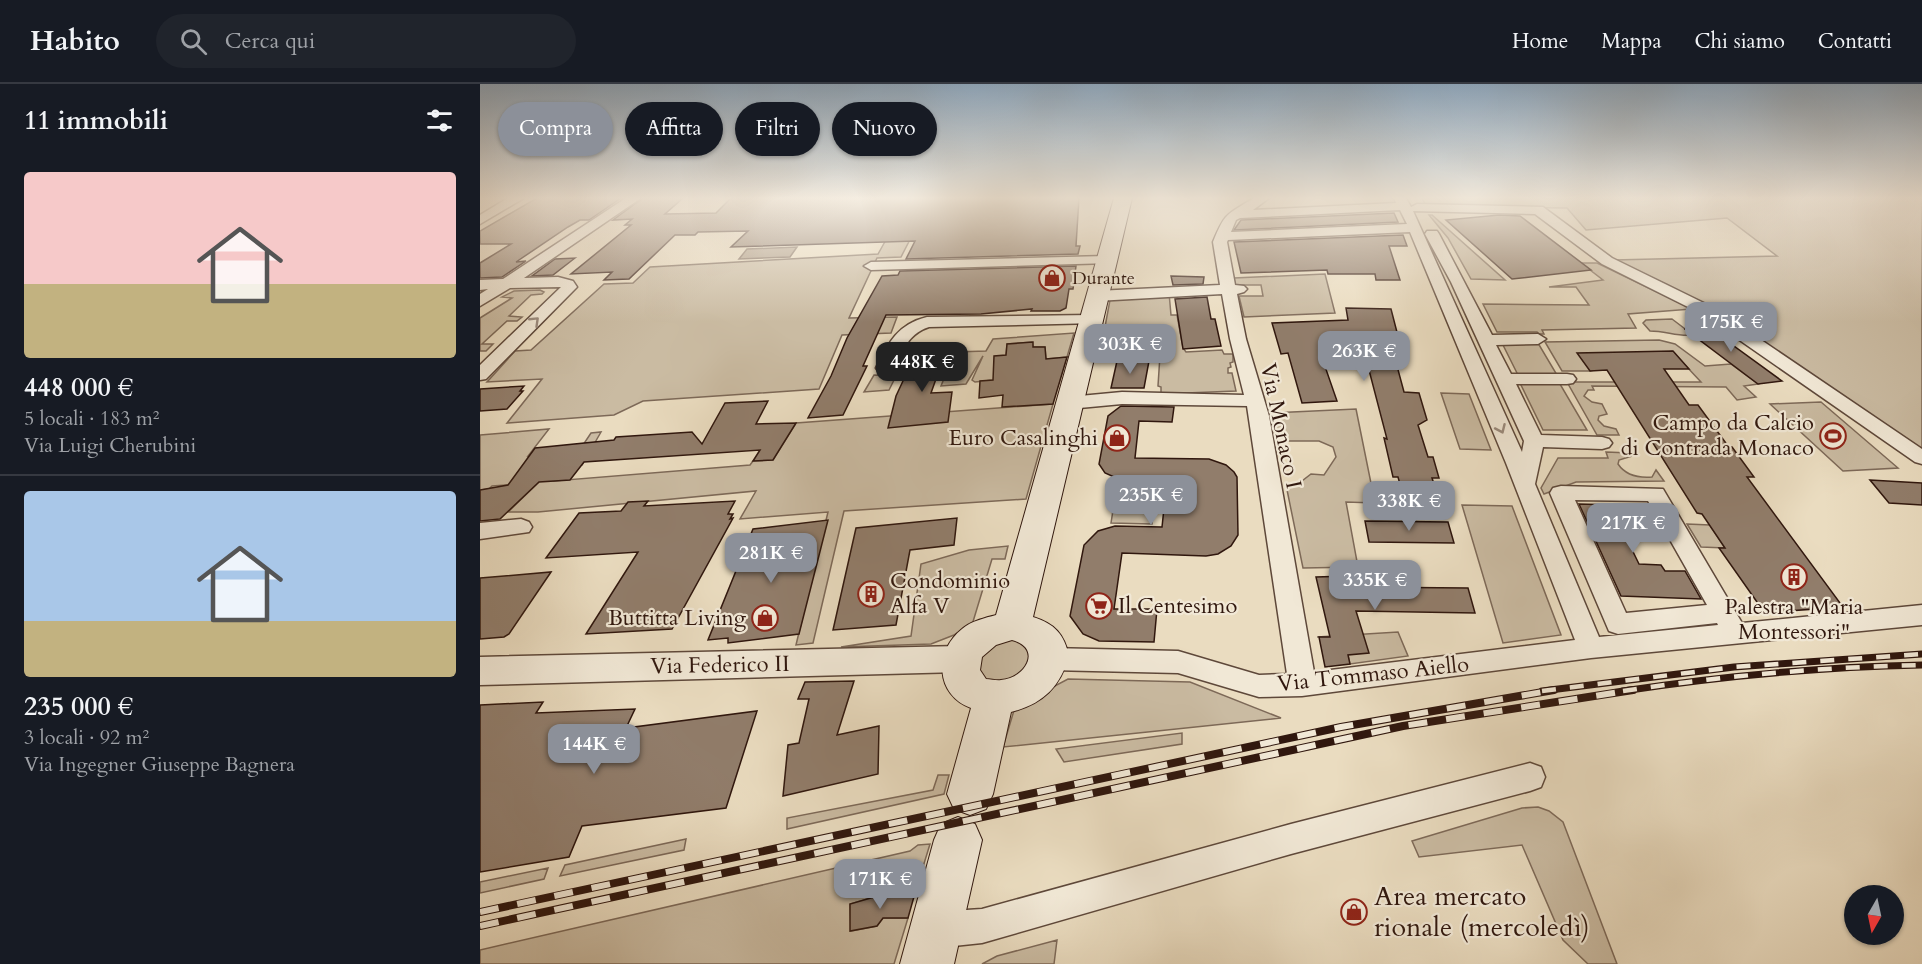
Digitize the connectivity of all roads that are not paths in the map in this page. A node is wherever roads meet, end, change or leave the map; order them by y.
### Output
1 (573, 239) edge
2 (1112, 239) edge
3 (1222, 239) edge
4 (1420, 239) edge
5 (1431, 239) edge
6 (1577, 239) edge
7 (1106, 260) junction
8 (872, 266) dead end
9 (507, 283) junction
10 (480, 285) edge
11 (1233, 289) junction
12 (480, 301) edge
13 (1094, 308) junction
14 (1538, 339) dead end
15 (1486, 340) junction
16 (488, 360) edge
17 (885, 368) dead end
18 (480, 375) edge
19 (1504, 378) junction
20 (1567, 379) dead end
21 (1487, 396) junction
22 (1513, 396) junction
23 (1255, 401) junction
24 (1069, 403) junction
25 (1534, 441) junction
26 (1602, 443) dead end
27 (1922, 458) edge
28 (1521, 473) junction
29 (521, 527) dead end
30 (480, 531) edge
31 (1922, 615) edge
32 (1729, 623) junction
33 (1012, 626) junction
34 (1591, 648) junction
35 (960, 659) junction
36 (1050, 659) junction
37 (480, 671) edge
38 (1302, 685) junction
39 (994, 697) junction
40 (1530, 777) dead end
41 (931, 947) edge

1 - 9 street
2 - 7 main road
3 - 11 street, Via Monaco I
4 - 21 street
5 - 15 street
6 - 27 street
7 - 8 street
7 - 13 main road
9 - 10 street
9 - 12 street
16 -> 9 street
11 - 13 street
11 - 23 street, Via Monaco I
13 - 17 street
13 - 24 main road
14 - 15 street
15 - 19 street
16 - 18 street
19 - 20 street
19 - 22 street
21 - 22 street
21 -> 28 street
22 - 25 street
23 - 24 street
23 - 38 street, Via Monaco I
24 - 33 main road
25 - 26 street
25 - 28 street
28 - 34 street
29 - 30 street
31 - 32 street
32 - 32 street
32 - 34 street, Via Tommaso Aiello
33 - 35 main road
33 - 36 main road
34 - 38 street, Via Tommaso Aiello
35 - 37 street, Via Federico II
35 - 39 main road
36 - 38 street, Via Tommaso Aiello
36 - 39 main road
39 - 41 main road
40 - 41 street

